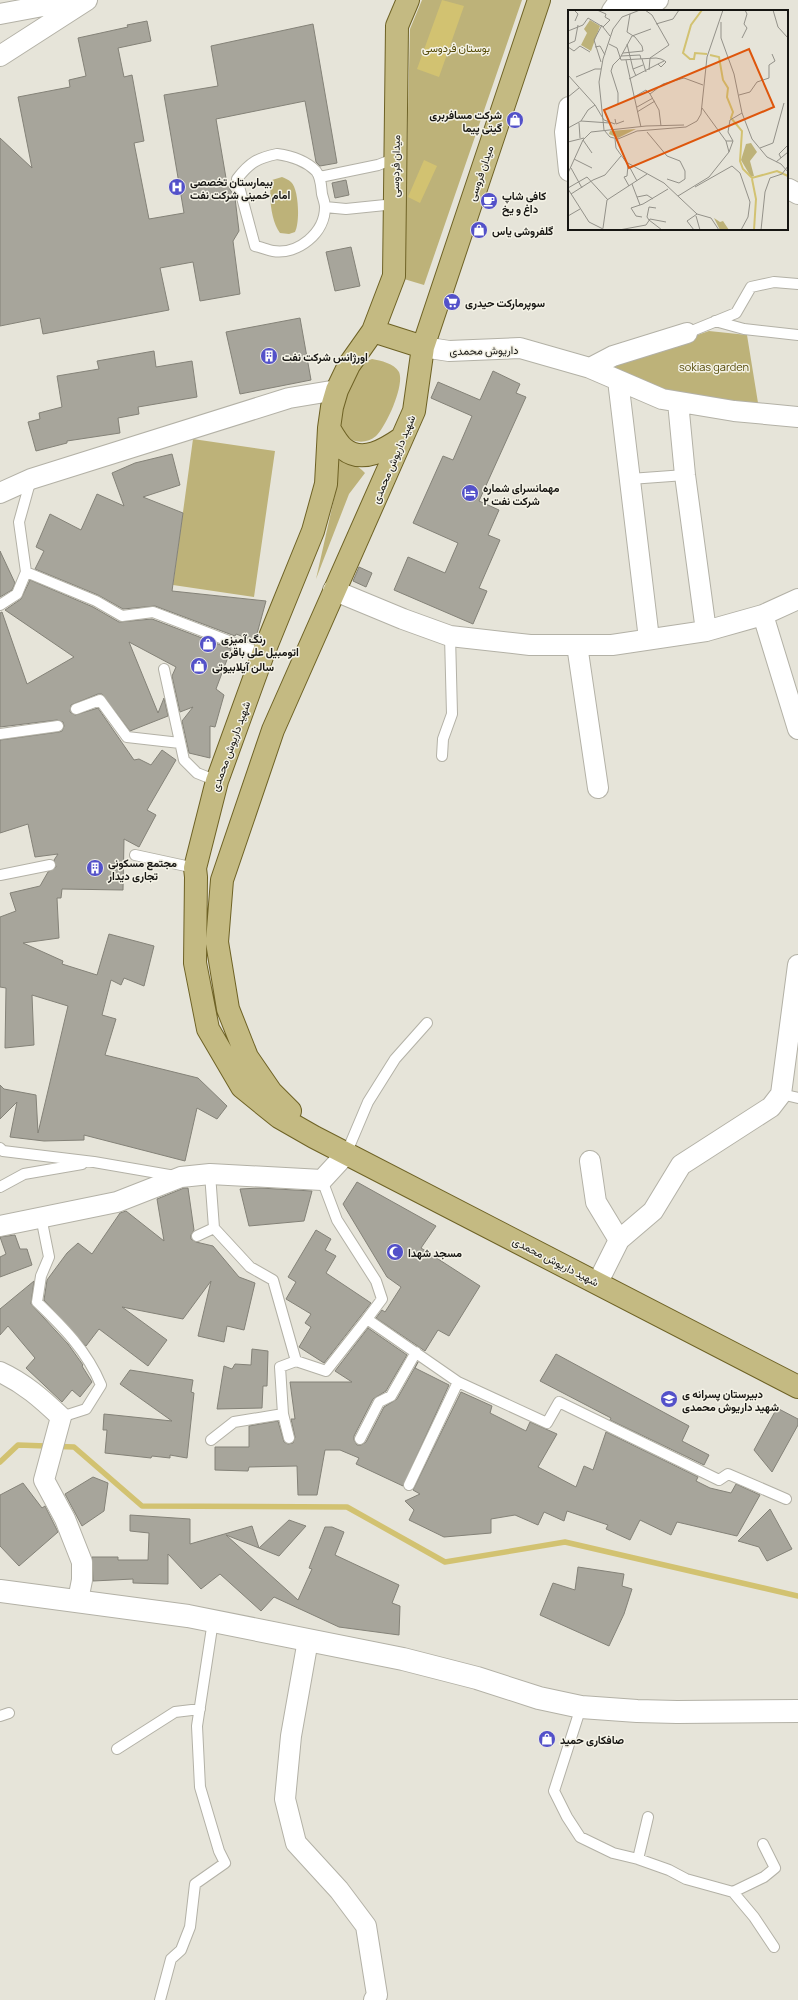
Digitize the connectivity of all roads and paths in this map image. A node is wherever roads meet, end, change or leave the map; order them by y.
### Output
1 (75, 0) edge
2 (87, 0) edge
3 (408, 0) edge
4 (539, 0) edge
5 (658, 0) edge
6 (35, 4) edge
7 (615, 5) edge
8 (0, 14) edge
9 (0, 56) edge
10 (568, 112) edge
11 (396, 158) junction
12 (568, 163) edge
13 (320, 177) junction
14 (395, 204) junction
15 (325, 207) junction
16 (798, 284) edge
17 (715, 321) junction
18 (374, 331) junction
19 (687, 333) joint
20 (798, 335) edge
21 (423, 347) junction
22 (590, 368) junction
23 (618, 380) junction
24 (337, 390) junction
25 (678, 402) junction
26 (798, 417) edge
27 (329, 428) junction
28 (402, 438) junction
29 (685, 475) junction
30 (32, 479) junction
31 (630, 479) junction
32 (0, 493) edge
33 (26, 572) junction
34 (333, 590) junction
35 (798, 599) edge
36 (0, 605) edge
37 (763, 614) junction
38 (706, 631) junction
39 (450, 636) junction
40 (649, 639) junction
41 (577, 646) junction
42 (263, 654) junction
43 (164, 669) dead end
44 (76, 709) dead end
45 (58, 726) dead end
46 (798, 729) edge
47 (0, 734) edge
48 (180, 744) junction
49 (442, 756) dead end
50 (217, 781) junction
51 (598, 788) dead end
52 (135, 855) dead end
53 (50, 865) dead end
54 (195, 868) junction
55 (0, 875) edge
56 (798, 965) edge
57 (427, 1023) dead end
58 (789, 1096) edge
59 (314, 1137) junction
60 (0, 1148) edge
61 (346, 1154) junction
62 (590, 1161) dead end
63 (94, 1162) junction
64 (210, 1174) junction
65 (182, 1177) junction
66 (322, 1180) junction
67 (0, 1187) edge
68 (41, 1217) junction
69 (0, 1226) edge
70 (214, 1228) junction
71 (197, 1236) dead end
72 (619, 1240) junction
73 (598, 1282) junction
74 (366, 1319) junction
75 (416, 1352) junction
76 (296, 1361) junction
77 (0, 1372) edge
78 (458, 1382) junction
79 (798, 1387) edge
80 (283, 1414) junction
81 (59, 1423) junction
82 (289, 1438) dead end
83 (360, 1439) dead end
84 (211, 1440) dead end
85 (409, 1485) dead end
86 (786, 1499) dead end
87 (0, 1591) edge
88 (78, 1600) junction
89 (213, 1621) junction
90 (308, 1640) junction
91 (581, 1707) junction
92 (200, 1709) junction
93 (798, 1711) edge
94 (117, 1749) dead end
95 (648, 1817) dead end
96 (763, 1844) dead end
97 (638, 1858) junction
98 (732, 1892) junction
99 (774, 1947) dead end
100 (160, 2000) edge
101 (374, 2000) edge

1 - 6 street
2 - 9 street
3 - 11 main road, میدان فردوسی
4 - 21 main road, میدان فروسی
5 - 7 street
6 - 8 street
10 - 12 street
11 - 13 lane
11 - 14 main road, میدان فردوسی
13 - 15 lane
13 - 15 lane
14 - 15 lane
14 - 18 main road, میدان فردوسی
16 - 17 lane
17 - 19 lane
17 - 20 lane
18 - 21 main road
18 - 24 main road, شهید داریوش محمدی
19 - 22 street
21 - 22 street, داریوش محمدی
21 - 28 main road, شهید داریوش محمدی
22 - 23 street, داریوش محمدی
23 - 25 street, داریوش محمدی
23 - 31 street
24 - 27 main road, شهید داریوش محمدی
24 - 30 street
25 - 26 street, داریوش محمدی
25 - 29 street
27 - 28 main road
27 - 42 main road, شهید داریوش محمدی
28 - 34 main road, شهید داریوش محمدی
29 - 31 lane
29 - 38 street
30 - 32 street
30 - 33 lane
31 - 40 street
33 - 36 lane
33 - 42 lane
34 - 39 street
34 - 59 main road, شهید داریوش محمدی
35 - 37 street
37 - 38 street
37 - 46 street
38 - 40 street
39 - 41 street
39 - 49 lane
40 - 41 street
41 - 51 street
42 - 50 main road, شهید داریوش محمدی
43 - 48 lane
44 - 48 lane
45 - 47 lane
48 - 50 lane
50 - 54 main road, شهید داریوش محمدی
52 - 54 lane
53 - 55 lane
54 - 59 main road, شهید داریوش محمدی
56 - 58 street
57 - 61 lane
58 - 72 street
59 - 61 main road, شهید داریوش محمدی
60 - 63 lane
61 - 66 street
61 - 73 main road, شهید داریوش محمدی
62 - 72 street
63 - 65 lane
63 - 67 lane
64 - 65 street
64 - 66 street
64 - 70 lane
65 - 68 street
66 - 74 lane
68 - 69 street
68 - 81 lane
70 - 71 lane
70 - 76 lane
72 - 73 street
73 - 79 main road, شهید داریوش محمدی
74 - 75 lane
74 - 76 lane
75 - 78 lane
75 - 83 lane
76 - 80 lane
77 - 81 street
78 - 85 lane
78 - 86 lane
80 - 82 lane
80 - 84 lane
81 - 88 street
87 - 88 main road
88 - 89 main road
89 - 90 main road
89 - 92 lane
90 - 91 main road
90 - 101 street
91 - 93 main road
91 - 97 lane
92 - 94 lane
92 - 100 lane
95 - 97 lane
96 - 98 lane
97 - 98 lane
98 - 99 lane

